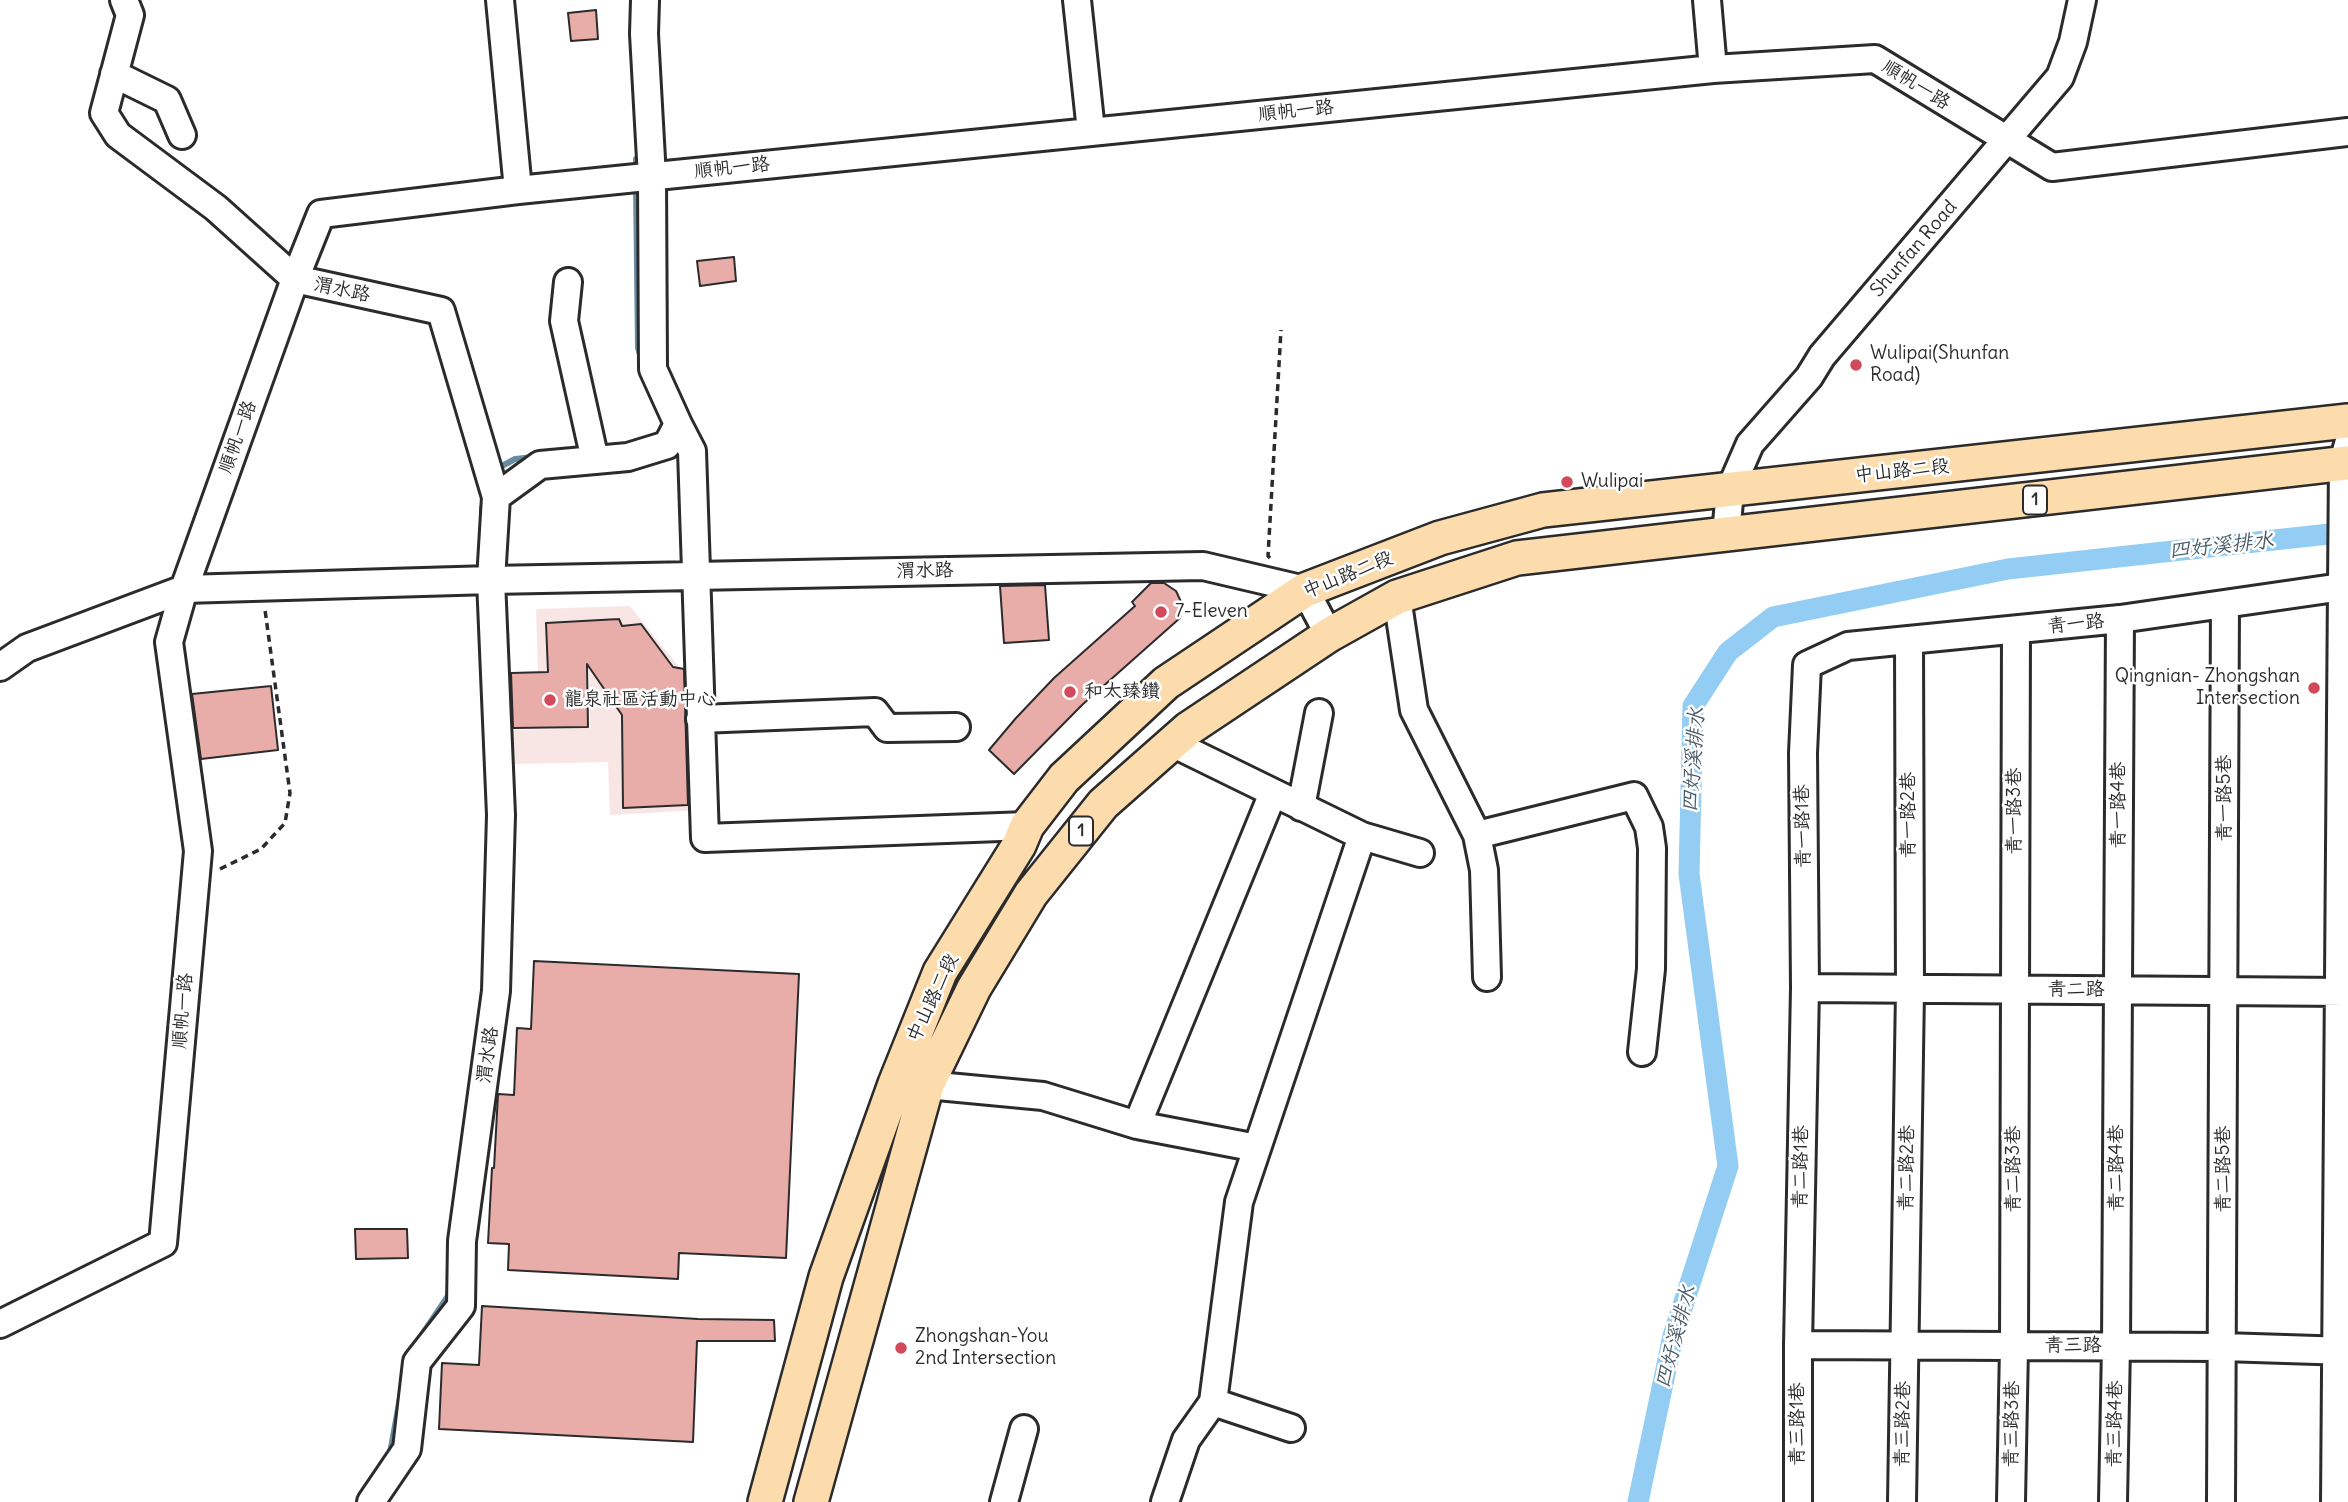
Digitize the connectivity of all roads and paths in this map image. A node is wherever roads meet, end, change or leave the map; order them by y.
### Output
1 (124, 0) edge
2 (500, 0) edge
3 (645, 0) edge
4 (1077, 0) edge
5 (1707, 0) edge
6 (2082, 0) edge
7 (1713, 69) junction
8 (114, 74) junction
9 (1091, 131) junction
10 (2348, 132) edge
11 (182, 135) dead end
12 (2008, 141) junction
13 (652, 177) junction
14 (518, 190) junction
15 (295, 279) junction
16 (568, 282) dead end
17 (1281, 330) dead end
18 (2348, 421) edge
19 (678, 424) junction
20 (2346, 457) edge
21 (595, 460) junction
22 (1730, 490) junction
23 (496, 497) junction
24 (1726, 534) junction
25 (1277, 565) dead end
26 (695, 575) junction
27 (491, 580) junction
28 (2345, 586) edge
29 (261, 587) junction
30 (184, 589) junction
31 (1306, 590) junction
32 (1397, 597) junction
33 (2225, 605) junction
34 (2120, 619) junction
35 (2016, 631) junction
36 (1329, 635) junction
37 (1909, 641) junction
38 (1807, 665) joint
39 (0, 667) edge
40 (1320, 713) dead end
41 (700, 719) junction
42 (956, 727) dead end
43 (1172, 743) junction
44 (1273, 793) junction
45 (1301, 807) junction
46 (1027, 826) junction
47 (1477, 835) junction
48 (1362, 836) junction
49 (1420, 853) dead end
50 (195, 881) junction
51 (1487, 977) dead end
52 (1805, 988) junction
53 (1910, 990) junction
54 (2118, 990) junction
55 (2225, 990) junction
56 (2014, 991) junction
57 (2344, 992) edge
58 (1642, 1052) dead end
59 (927, 1085) junction
60 (1137, 1125) junction
61 (1257, 1148) junction
62 (0, 1324) edge
63 (1798, 1345) junction
64 (1904, 1346) junction
65 (2014, 1346) junction
66 (2116, 1346) junction
67 (2223, 1347) junction
68 (2342, 1351) edge
69 (1213, 1402) junction
70 (1291, 1428) dead end
71 (1024, 1429) dead end
72 (371, 1502) edge
73 (765, 1502) edge
74 (811, 1502) edge
75 (1004, 1502) edge
76 (1166, 1502) edge
77 (1798, 1502) edge
78 (1902, 1502) edge
79 (2011, 1502) edge
80 (2113, 1502) edge
81 (2221, 1502) edge
82 (2335, 1502) edge

1 - 8 street, 渭水路
2 - 14 street
3 - 13 street
4 - 9 street
5 - 7 street
6 - 12 street, Shunfan Road
7 - 9 street, 順帆一路
7 - 12 street, 順帆一路
8 - 11 street
8 - 15 street, 渭水路
9 - 13 street, 順帆一路
10 - 12 street, 順帆一路
12 - 22 street, Shunfan Road
13 - 14 street, 順帆一路
13 - 19 street
14 - 15 street, 順帆一路
15 - 23 street, 渭水路
15 - 30 street, 順帆一路
16 - 21 street
17 - 25 path
18 - 22 main road, 中山路二段 / 1
19 - 21 street
19 - 26 street
20 - 24 main road, 中山路二段 / 1
20 - 28 street
21 - 23 street
22 - 24 street, Shunfan Road
22 - 31 main road, 中山路二段 / 1
23 - 27 street, 渭水路
24 - 32 main road, 中山路二段 / 1
26 - 27 street, 渭水路
26 - 31 street, 渭水路
26 - 41 street
27 - 29 street, 渭水路
27 - 72 street, 渭水路
28 - 33 street, 青一路
28 - 57 street
29 - 30 street, 渭水路
29 - 50 path
30 - 39 street, 渭水路
30 - 50 street, 順帆一路
31 - 36 street
31 - 46 main road, 中山路二段 / 1
32 - 36 main road, 中山路二段 / 1
32 - 47 street
33 - 34 street, 青一路
33 - 55 street, 青一路5巷
34 - 35 street, 青一路
34 - 54 street, 青一路4巷
35 - 37 street, 青一路
35 - 56 street, 青一路3巷
36 - 43 main road, 中山路二段 / 1
37 - 38 street, 青一路
37 - 53 street, 青一路2巷
38 - 52 street, 青一路1巷
40 - 45 street
41 - 42 street
41 - 46 street
43 - 44 street
43 - 59 main road, 中山路二段 / 1
44 - 45 street
44 - 60 street
45 - 48 street
46 - 73 main road, 中山路二段 / 1
47 - 51 street
47 - 58 street
48 - 49 street
48 - 61 street
50 - 62 street, 順帆一路
52 - 53 street, 青二路
52 - 63 street, 青二路1巷
53 - 56 street, 青二路
53 - 64 street, 青二路2巷
54 - 55 street, 青二路
54 - 56 street, 青二路
54 - 66 street, 青二路4巷
55 - 57 street, 青二路
55 - 67 street, 青二路5巷
56 - 65 street, 青二路3巷
57 - 68 street
59 - 60 street
59 - 74 main road, 中山路二段 / 1
60 - 61 street
61 - 69 street
63 - 64 street, 青三路
63 - 77 street, 青三路1巷
64 - 65 street, 青三路
64 - 78 street, 青三路2巷
65 - 66 street, 青三路
65 - 79 street, 青三路3巷
66 - 67 street, 青三路
66 - 80 street, 青三路4巷
67 - 68 street, 青三路
67 - 81 street, 青二路5巷
68 - 82 street
69 - 70 street
69 - 76 street
71 - 75 street

